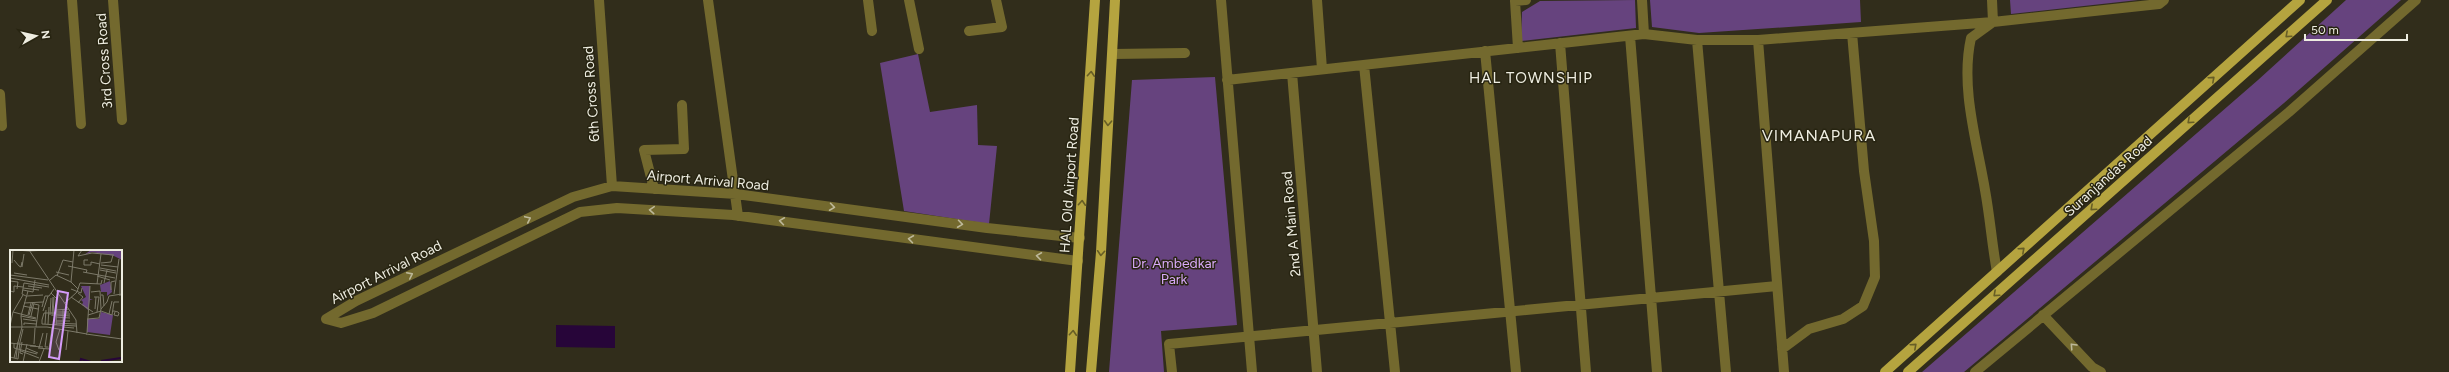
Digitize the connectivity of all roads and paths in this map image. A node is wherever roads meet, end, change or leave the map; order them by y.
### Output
1 (72, 0) edge
2 (113, 0) edge
3 (599, 0) edge
4 (708, 0) edge
5 (868, 0) edge
6 (909, 0) edge
7 (996, 0) edge
8 (1095, 0) edge
9 (1115, 0) edge
10 (1221, 0) edge
11 (1317, 0) edge
12 (1526, 0) edge
13 (1642, 0) edge
14 (1992, 0) edge
15 (2164, 0) edge
16 (2300, 0) edge
17 (2327, 0) edge
18 (2416, 0) edge
19 (1993, 22) junction
20 (872, 31) dead end
21 (969, 31) dead end
22 (1852, 33) junction
23 (1644, 34) junction
24 (1630, 36) junction
25 (1697, 40) junction
26 (1758, 40) junction
27 (1560, 43) junction
28 (1518, 48) junction
29 (919, 49) dead end
30 (1485, 51) junction
31 (1185, 53) dead end
32 (1113, 54) junction
33 (1364, 65) junction
34 (1322, 68) junction
35 (1292, 73) junction
36 (1227, 80) junction
37 (0, 94) edge
38 (682, 105) dead end
39 (122, 120) dead end
40 (81, 124) dead end
41 (2, 126) dead end
42 (612, 186) junction
43 (654, 189) junction
44 (736, 194) junction
45 (738, 216) junction
46 (1080, 238) junction
47 (1078, 261) junction
48 (1997, 272) junction
49 (1777, 286) junction
50 (1719, 291) junction
51 (1651, 298) junction
52 (1580, 305) junction
53 (1510, 312) junction
54 (2043, 315) junction
55 (1390, 323) junction
56 (1314, 330) junction
57 (1249, 337) junction
58 (1782, 349) junction
59 (1070, 372) edge
60 (1091, 372) edge
61 (1172, 372) edge
62 (1252, 372) edge
63 (1317, 372) edge
64 (1395, 372) edge
65 (1516, 372) edge
66 (1586, 372) edge
67 (1657, 372) edge
68 (1726, 372) edge
69 (1784, 372) edge
70 (1885, 372) edge
71 (1908, 372) edge
72 (1975, 372) edge
73 (2102, 372) edge

1 - 40 street
2 - 39 street, 3rd Cross Road
3 - 42 street, 6th Cross Road
4 - 44 street
5 - 20 street
6 - 29 street
7 - 21 street
46 -> 8 main road, HAL Old Airport Road
9 - 32 main road
10 - 36 street
11 - 34 street
12 - 28 street
13 - 23 street
14 - 19 street
15 - 19 street
48 -> 16 main road, Suranjandas Road
17 -> 71 main road, Suranjandas Road
18 - 54 street
19 - 22 street
19 - 48 street
22 - 26 street
22 - 58 street
23 - 24 street
23 - 25 street
24 - 27 street
24 - 51 street
25 - 26 street
25 - 50 street
26 - 49 street
27 - 28 street
27 - 52 street
28 - 30 street
30 - 33 street
30 - 53 street
31 - 32 street
32 -> 60 main road
33 - 34 street
33 - 55 street
34 - 35 street
35 - 36 street
35 - 56 street, 2nd A Main Road
36 - 57 street
37 - 41 street
38 - 43 street
42 - 43 street, Airport Arrival Road
45 -> 42 street, Airport Arrival Road
43 - 44 street, Airport Arrival Road
44 - 45 street
44 -> 46 street, Airport Arrival Road
47 -> 45 street, Airport Arrival Road
46 - 47 main road, HAL Old Airport Road
59 -> 47 main road, HAL Old Airport Road
70 -> 48 main road, Suranjandas Road
49 - 50 street
49 - 58 street
50 - 51 street
50 - 68 street
51 - 52 street
51 - 67 street
52 - 53 street
52 - 66 street
53 - 55 street
53 - 65 street
54 - 72 street
73 -> 54 street
55 - 56 street
55 - 64 street
56 - 57 street
56 - 63 street, 2nd A Main Road
57 - 61 street
57 - 62 street
58 - 69 street

